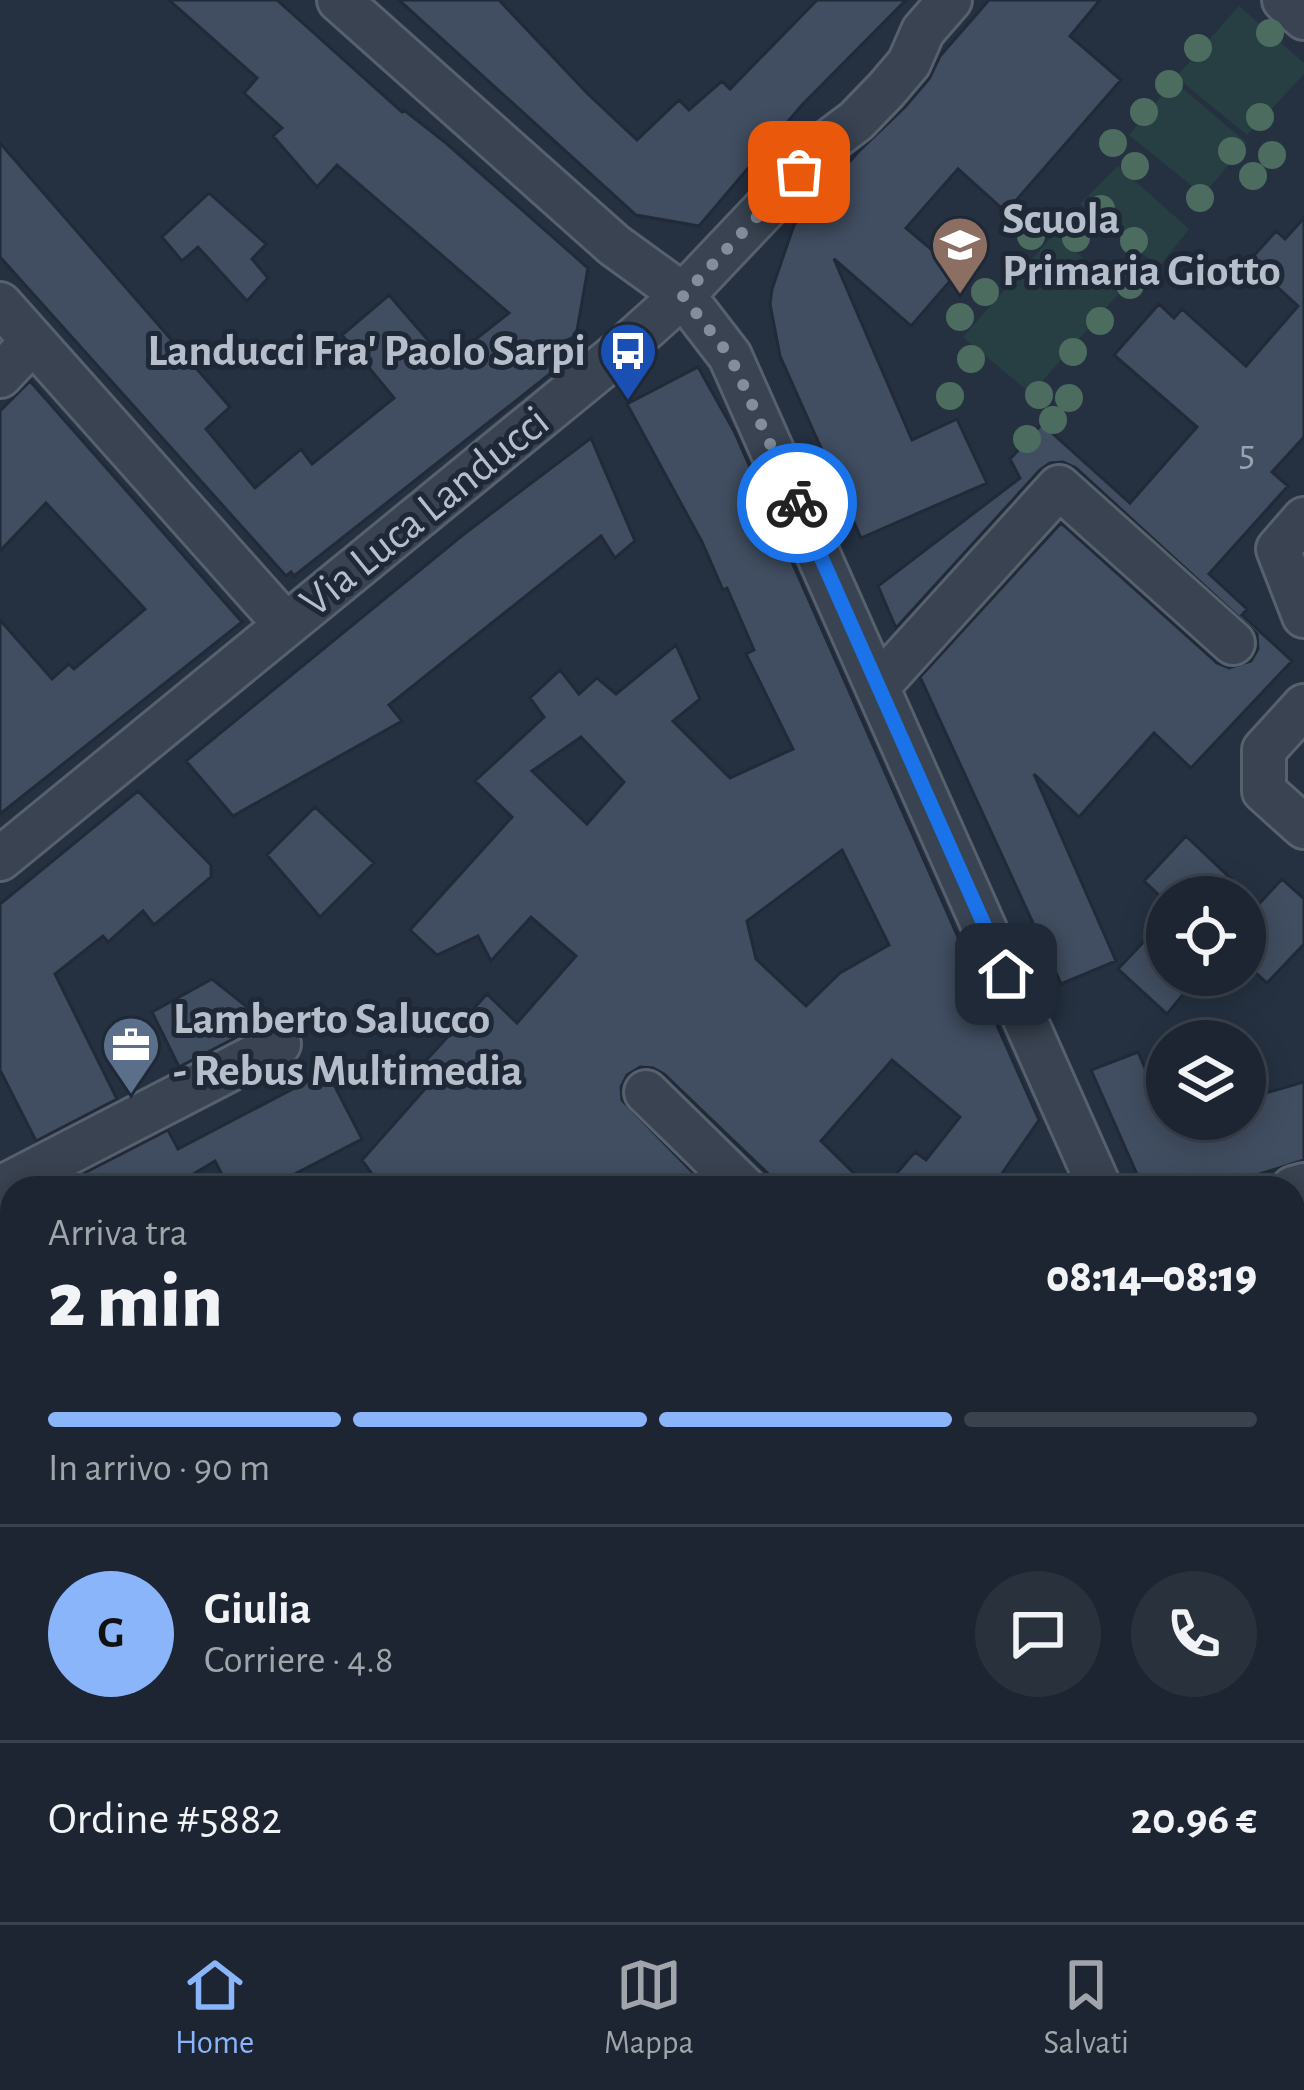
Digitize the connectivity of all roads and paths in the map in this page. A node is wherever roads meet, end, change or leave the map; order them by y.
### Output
1 (339, 0) edge
2 (1284, 0) edge
3 (937, 16) edge
4 (1304, 18) edge
5 (683, 296) junction
6 (0, 304) edge
7 (32, 342) junction
8 (0, 376) edge
9 (1304, 519) edge
10 (1304, 616) edge
11 (286, 625) junction
12 (1233, 644) dead end
13 (879, 686) junction
14 (1304, 706) edge
15 (1304, 827) edge
16 (0, 859) edge
17 (279, 1045) dead end
18 (646, 1092) dead end
19 (12, 1176) edge
20 (732, 1176) edge
21 (1095, 1176) edge

1 - 5 street
2 - 4 street
3 - 5 street, Via Luca Landucci
5 - 11 street, Via Luca Landucci
5 - 13 street
6 - 7 street
7 - 8 street
7 - 11 street
9 - 10 street
11 - 16 street, Via Luca Landucci
12 - 13 street
13 - 21 street
14 - 15 street
17 - 19 street
18 - 20 street

